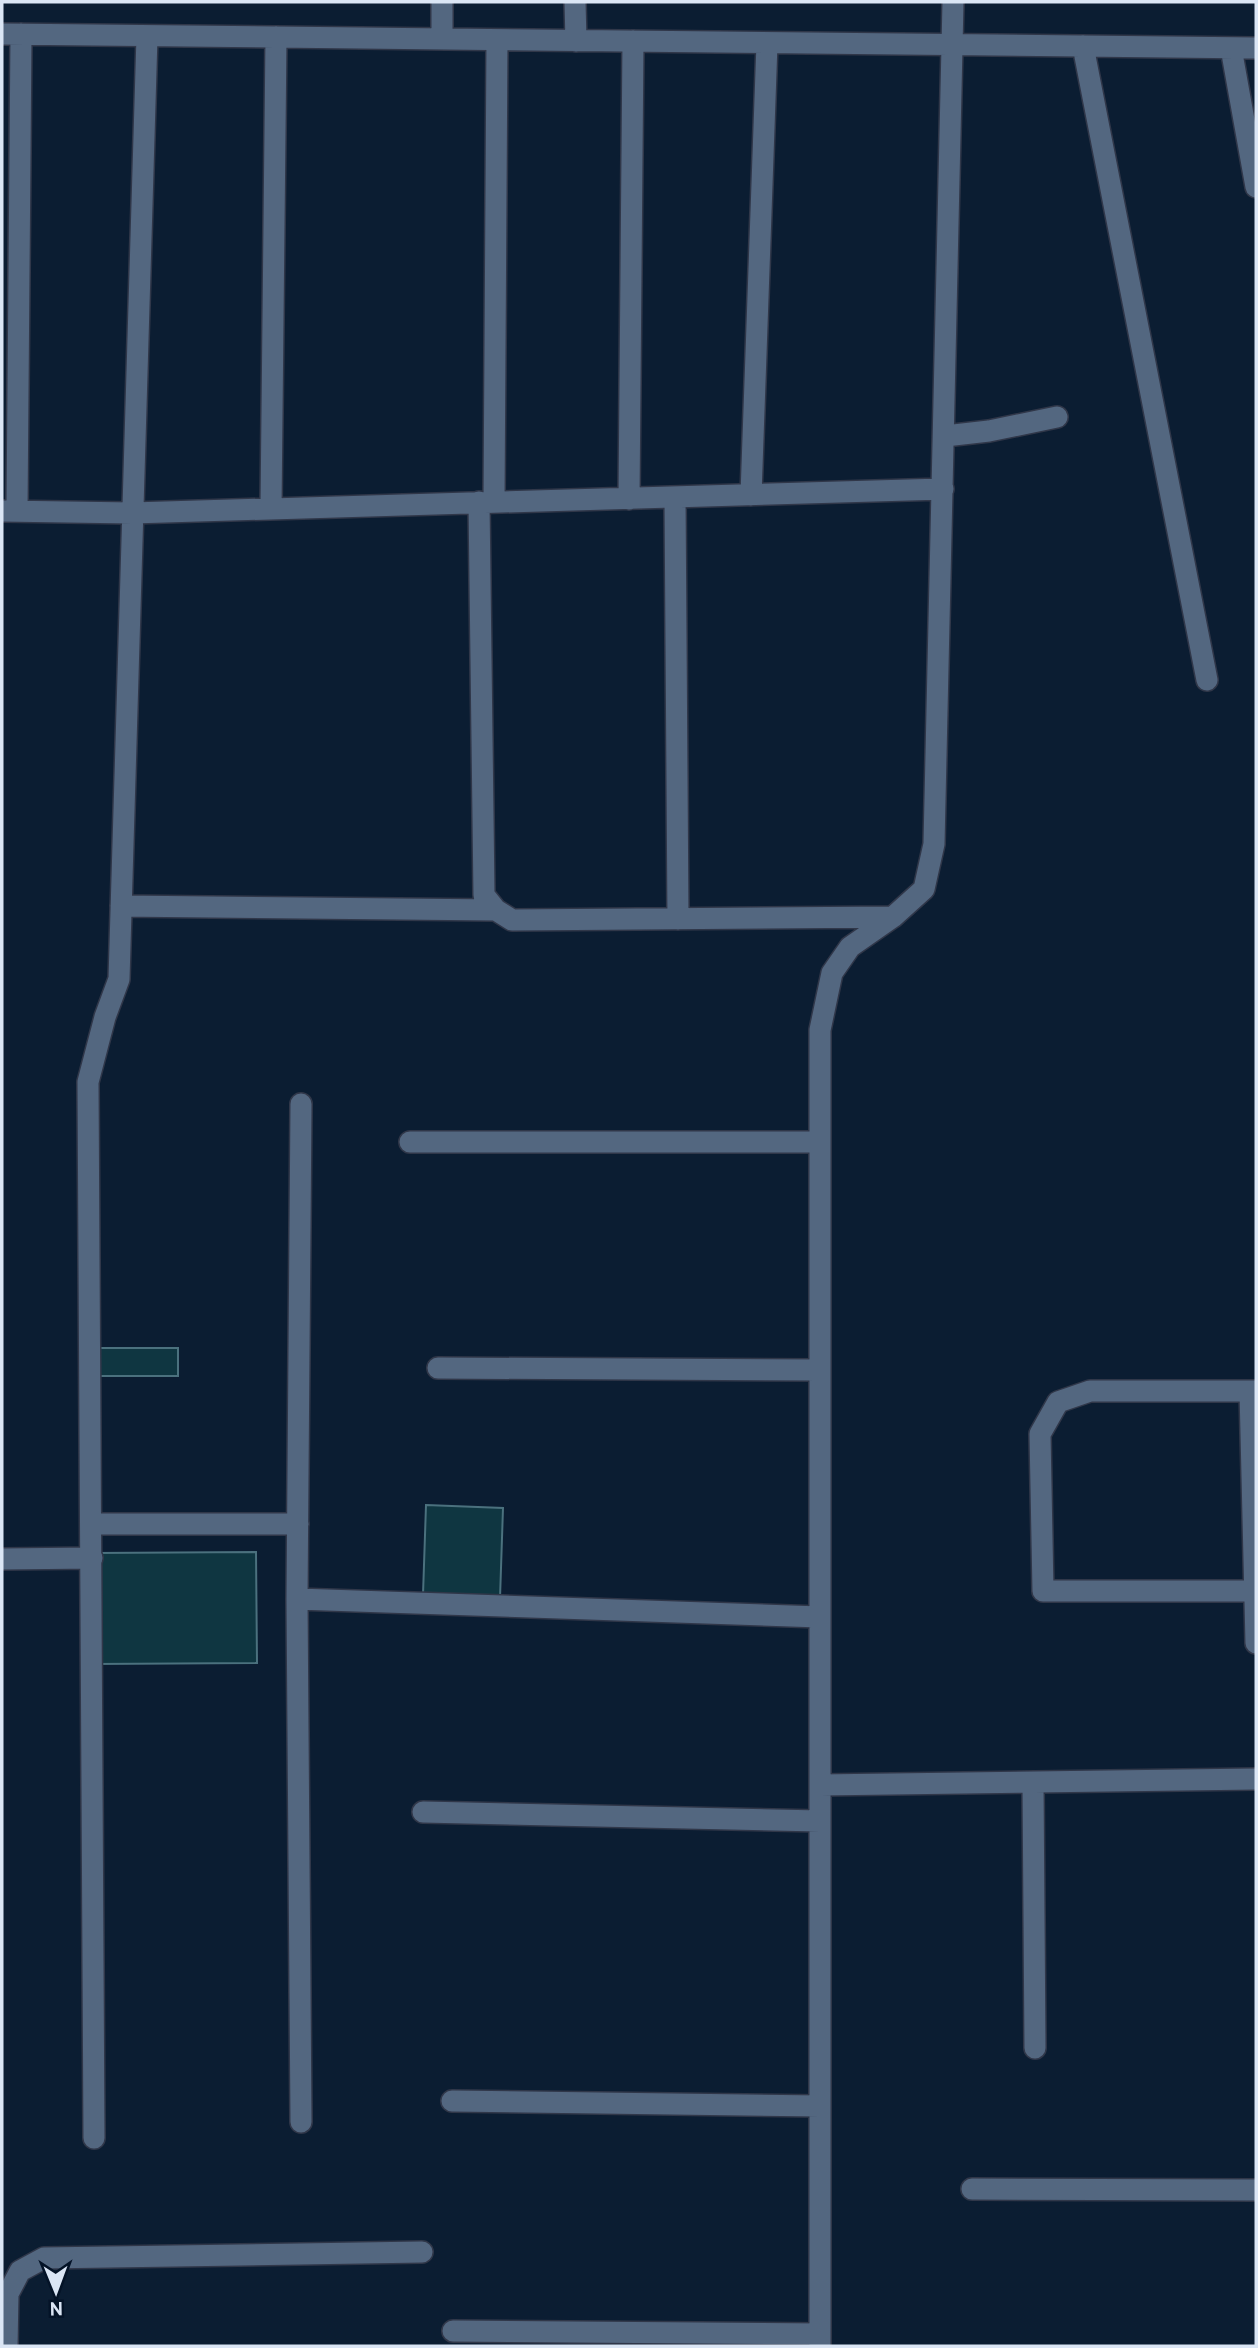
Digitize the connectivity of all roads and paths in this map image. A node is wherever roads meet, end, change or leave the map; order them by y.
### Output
1 (442, 2) edge
2 (575, 2) edge
3 (953, 2) edge
4 (12, 34) edge
5 (147, 36) junction
6 (276, 37) junction
7 (442, 39) junction
8 (497, 40) junction
9 (576, 41) junction
10 (633, 41) junction
11 (767, 43) junction
12 (954, 44) junction
13 (1083, 46) junction
14 (1231, 47) junction
15 (1256, 48) edge
16 (1256, 187) edge
17 (1057, 417) dead end
18 (944, 436) junction
19 (943, 489) junction
20 (751, 495) junction
21 (675, 497) junction
22 (629, 499) junction
23 (486, 502) junction
24 (271, 509) junction
25 (9, 511) edge
26 (132, 513) junction
27 (1207, 680) dead end
28 (121, 906) junction
29 (496, 910) junction
30 (893, 917) junction
31 (678, 919) junction
32 (301, 1104) dead end
33 (410, 1142) dead end
34 (820, 1142) junction
35 (438, 1368) dead end
36 (820, 1370) junction
37 (1253, 1391) edge
38 (91, 1524) junction
39 (298, 1524) junction
40 (92, 1558) junction
41 (2, 1559) edge
42 (1255, 1591) edge
43 (297, 1599) junction
44 (820, 1616) junction
45 (1256, 1643) edge
46 (1256, 1779) edge
47 (1033, 1783) junction
48 (820, 1785) junction
49 (423, 1812) dead end
50 (820, 1821) junction
51 (1035, 2048) dead end
52 (452, 2101) dead end
53 (820, 2106) junction
54 (301, 2122) dead end
55 (94, 2138) dead end
56 (972, 2189) dead end
57 (1256, 2190) edge
58 (422, 2252) dead end
59 (453, 2331) dead end
60 (820, 2340) edge
61 (7, 2346) edge

1 - 7 street
2 - 9 street
3 - 12 street
4 - 5 street
4 - 25 street
5 - 6 street
5 - 26 street
6 - 7 street
6 - 24 street
7 - 8 street
8 - 9 street
8 - 23 street
9 - 10 street
10 - 11 street
10 - 22 street
11 - 12 street
11 - 20 street
12 - 13 street
12 - 18 street
13 - 14 street
13 - 27 street
14 - 15 street
14 - 16 street
17 - 18 street
18 - 19 street
19 - 20 street
19 - 30 street
20 - 21 street
21 - 22 street
21 - 31 street
22 - 23 street
23 - 24 street
23 - 29 street
24 - 26 street
25 - 26 street
26 - 28 street
28 - 29 street
28 - 38 street
29 - 31 street
30 - 31 street
30 - 34 street
32 - 39 street
33 - 34 street
34 - 36 street
35 - 36 street
36 - 44 street
37 - 42 street
37 - 42 street
38 - 39 street
38 - 40 street
39 - 43 street
40 - 41 street
40 - 55 street
42 - 45 street
43 - 44 street
43 - 54 street
44 - 48 street
46 - 47 street
47 - 48 street
47 - 51 street
48 - 50 street
49 - 50 street
50 - 53 street
52 - 53 street
53 - 60 street
56 - 57 street
58 - 61 street
59 - 60 street

